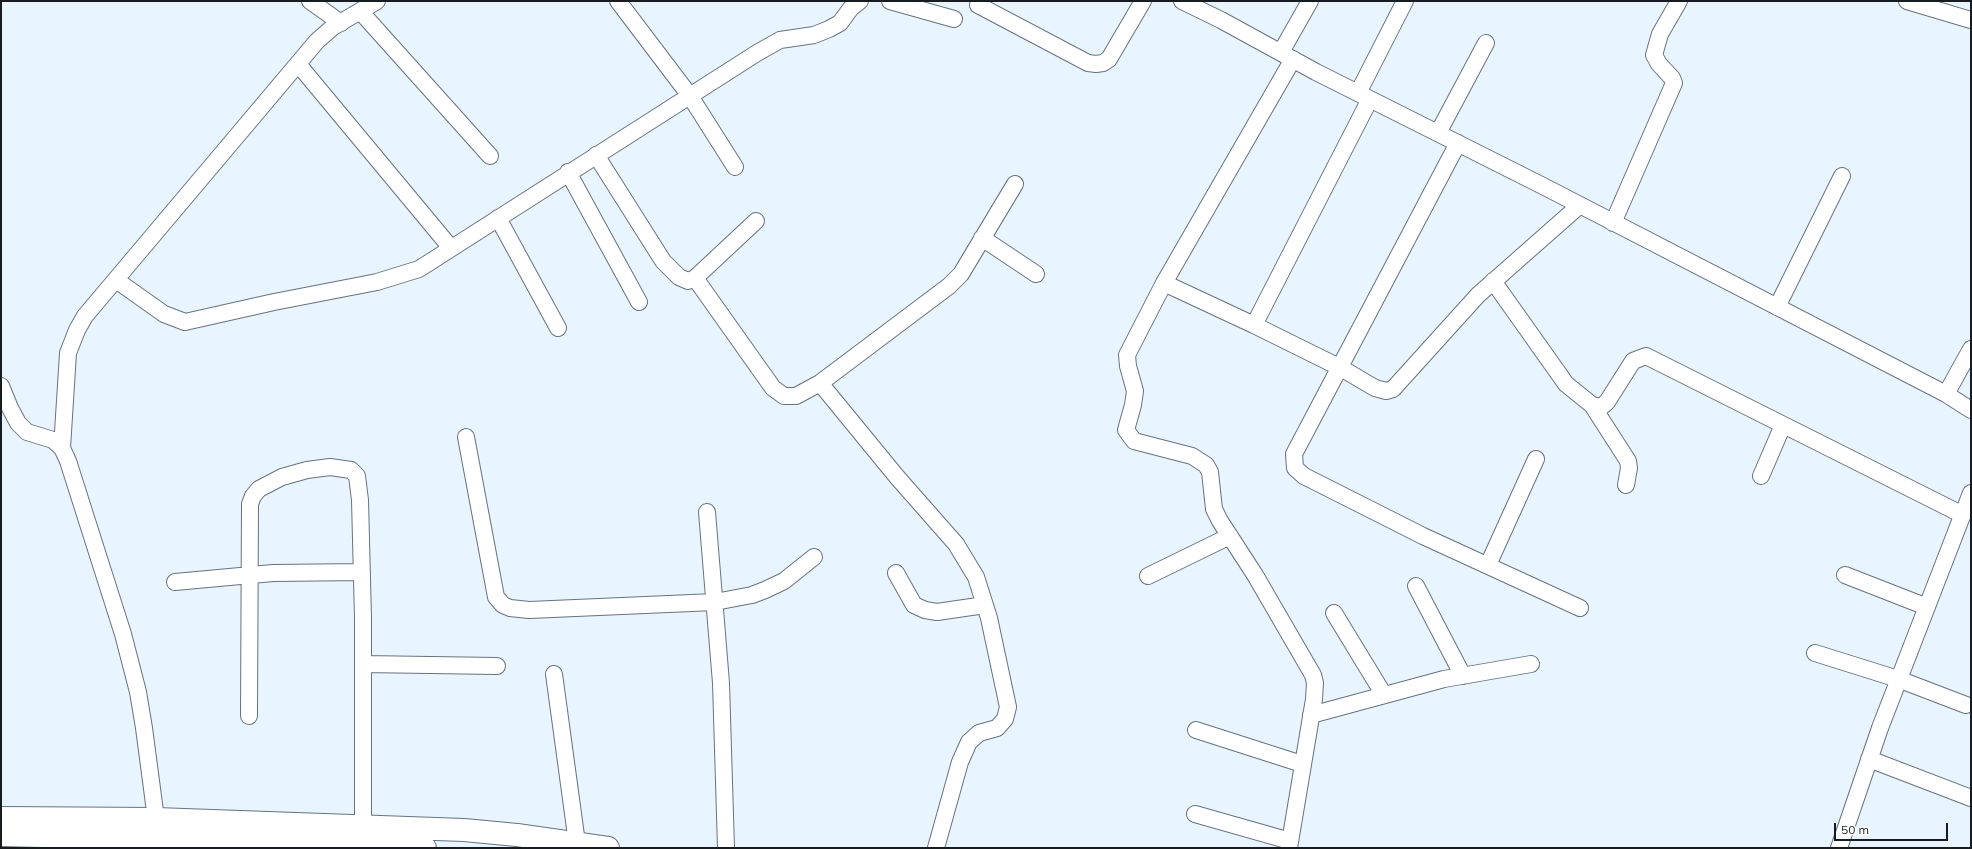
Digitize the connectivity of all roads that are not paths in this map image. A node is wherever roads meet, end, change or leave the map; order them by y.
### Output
1 (310, 1) edge
2 (377, 1) edge
3 (618, 1) edge
4 (860, 1) edge
5 (890, 1) edge
6 (1143, 1) edge
7 (1182, 1) edge
8 (1310, 1) edge
9 (1405, 1) edge
10 (1679, 1) edge
11 (1907, 1) edge
12 (978, 5) dead end
13 (360, 11) junction
14 (954, 19) dead end
15 (1971, 20) edge
16 (341, 23) junction
17 (1486, 43) dead end
18 (1287, 56) junction
19 (298, 64) junction
20 (690, 96) junction
21 (1364, 96) junction
22 (1438, 133) junction
23 (1458, 143) junction
24 (596, 155) junction
25 (490, 156) dead end
26 (735, 168) dead end
27 (568, 172) junction
28 (1842, 176) dead end
29 (1015, 184) dead end
30 (1580, 205) junction
31 (498, 218) junction
32 (756, 222) dead end
33 (1613, 223) junction
34 (982, 238) junction
35 (451, 248) junction
36 (1036, 274) dead end
37 (695, 278) junction
38 (116, 280) junction
39 (1493, 280) junction
40 (1164, 283) junction
41 (639, 302) dead end
42 (1777, 307) junction
43 (1254, 325) junction
44 (558, 328) dead end
45 (1971, 349) edge
46 (1341, 368) junction
47 (820, 383) junction
48 (1, 386) edge
49 (1946, 394) junction
50 (1592, 405) junction
51 (1971, 410) edge
52 (1783, 425) junction
53 (466, 437) dead end
54 (62, 448) junction
55 (1536, 459) dead end
56 (1761, 476) dead end
57 (1626, 485) dead end
58 (1971, 493) edge
59 (707, 512) dead end
60 (1962, 515) junction
61 (1230, 536) junction
62 (814, 557) dead end
63 (1488, 565) junction
64 (362, 572) junction
65 (896, 573) dead end
66 (250, 575) junction
67 (1845, 575) dead end
68 (1148, 576) dead end
69 (175, 582) dead end
70 (1416, 586) dead end
71 (715, 602) junction
72 (985, 605) junction
73 (1927, 607) junction
74 (1580, 608) dead end
75 (1334, 613) dead end
76 (1815, 653) dead end
77 (363, 664) junction
78 (1531, 664) dead end
79 (497, 666) dead end
80 (554, 674) dead end
81 (1463, 676) junction
82 (1898, 679) junction
83 (1384, 695) junction
84 (1966, 705) dead end
85 (1311, 715) junction
86 (248, 716) dead end
87 (1196, 730) dead end
88 (1869, 759) junction
89 (1302, 764) junction
90 (1971, 798) edge
91 (1194, 814) dead end
92 (1, 818) edge
93 (363, 827) junction
94 (154, 829) junction
95 (1, 835) edge
96 (36, 842) edge
97 (577, 843) junction
98 (1290, 844) edge
99 (327, 846) edge
100 (425, 848) edge
101 (608, 848) edge
102 (726, 848) edge
103 (936, 848) edge
104 (1839, 848) edge

1 - 16 street
2 - 13 street
3 - 20 street
4 - 20 street
5 - 14 street
6 - 12 street
7 - 18 street
8 - 18 street
9 - 21 street
10 - 33 street
11 - 15 street
13 - 16 street
13 - 25 street
16 - 19 street
17 - 22 street
18 - 21 street
18 - 40 street
19 - 35 street
19 - 38 street
20 - 24 street
20 - 26 street
21 - 22 street
21 - 43 street
22 - 23 street
23 - 30 street
23 - 46 street
24 - 27 street
24 - 37 street
27 - 31 street
27 - 41 street
28 - 42 street
29 - 34 street
30 - 33 street
30 - 39 street
31 - 35 street
31 - 44 street
32 - 37 street
33 - 42 street
34 - 36 street
34 - 47 street
35 - 38 street
37 - 47 street
38 - 54 street
39 - 46 street
39 - 50 street
40 - 43 street
40 - 61 street
42 - 49 street
43 - 46 street
45 - 49 street
46 - 63 street
47 - 72 street
48 - 54 street
49 - 51 street
50 - 52 street
50 - 57 street
52 - 56 street
52 - 60 street
53 - 71 street
54 - 94 street
55 - 63 street
58 - 60 street
59 - 71 street
60 - 73 street
61 - 68 street
61 - 85 street
62 - 71 street
63 - 74 street
64 - 66 street
64 - 66 street
64 - 77 street
65 - 72 street
66 - 69 street
66 - 86 street
67 - 73 street
70 - 81 street
71 - 102 street
72 - 103 street
73 - 82 street
75 - 83 street
76 - 82 street
77 - 79 street
77 - 93 street
78 - 81 street
80 - 97 street
81 - 83 street
82 - 84 street
82 - 88 street
83 - 85 street
85 - 89 street
87 - 89 street
88 - 90 street
88 - 104 street
89 - 98 street
91 - 98 street
92 - 94 highway
93 - 94 highway
93 - 97 highway
94 - 96 highway
94 - 99 highway
95 - 96 highway
97 - 101 highway
99 - 100 highway

